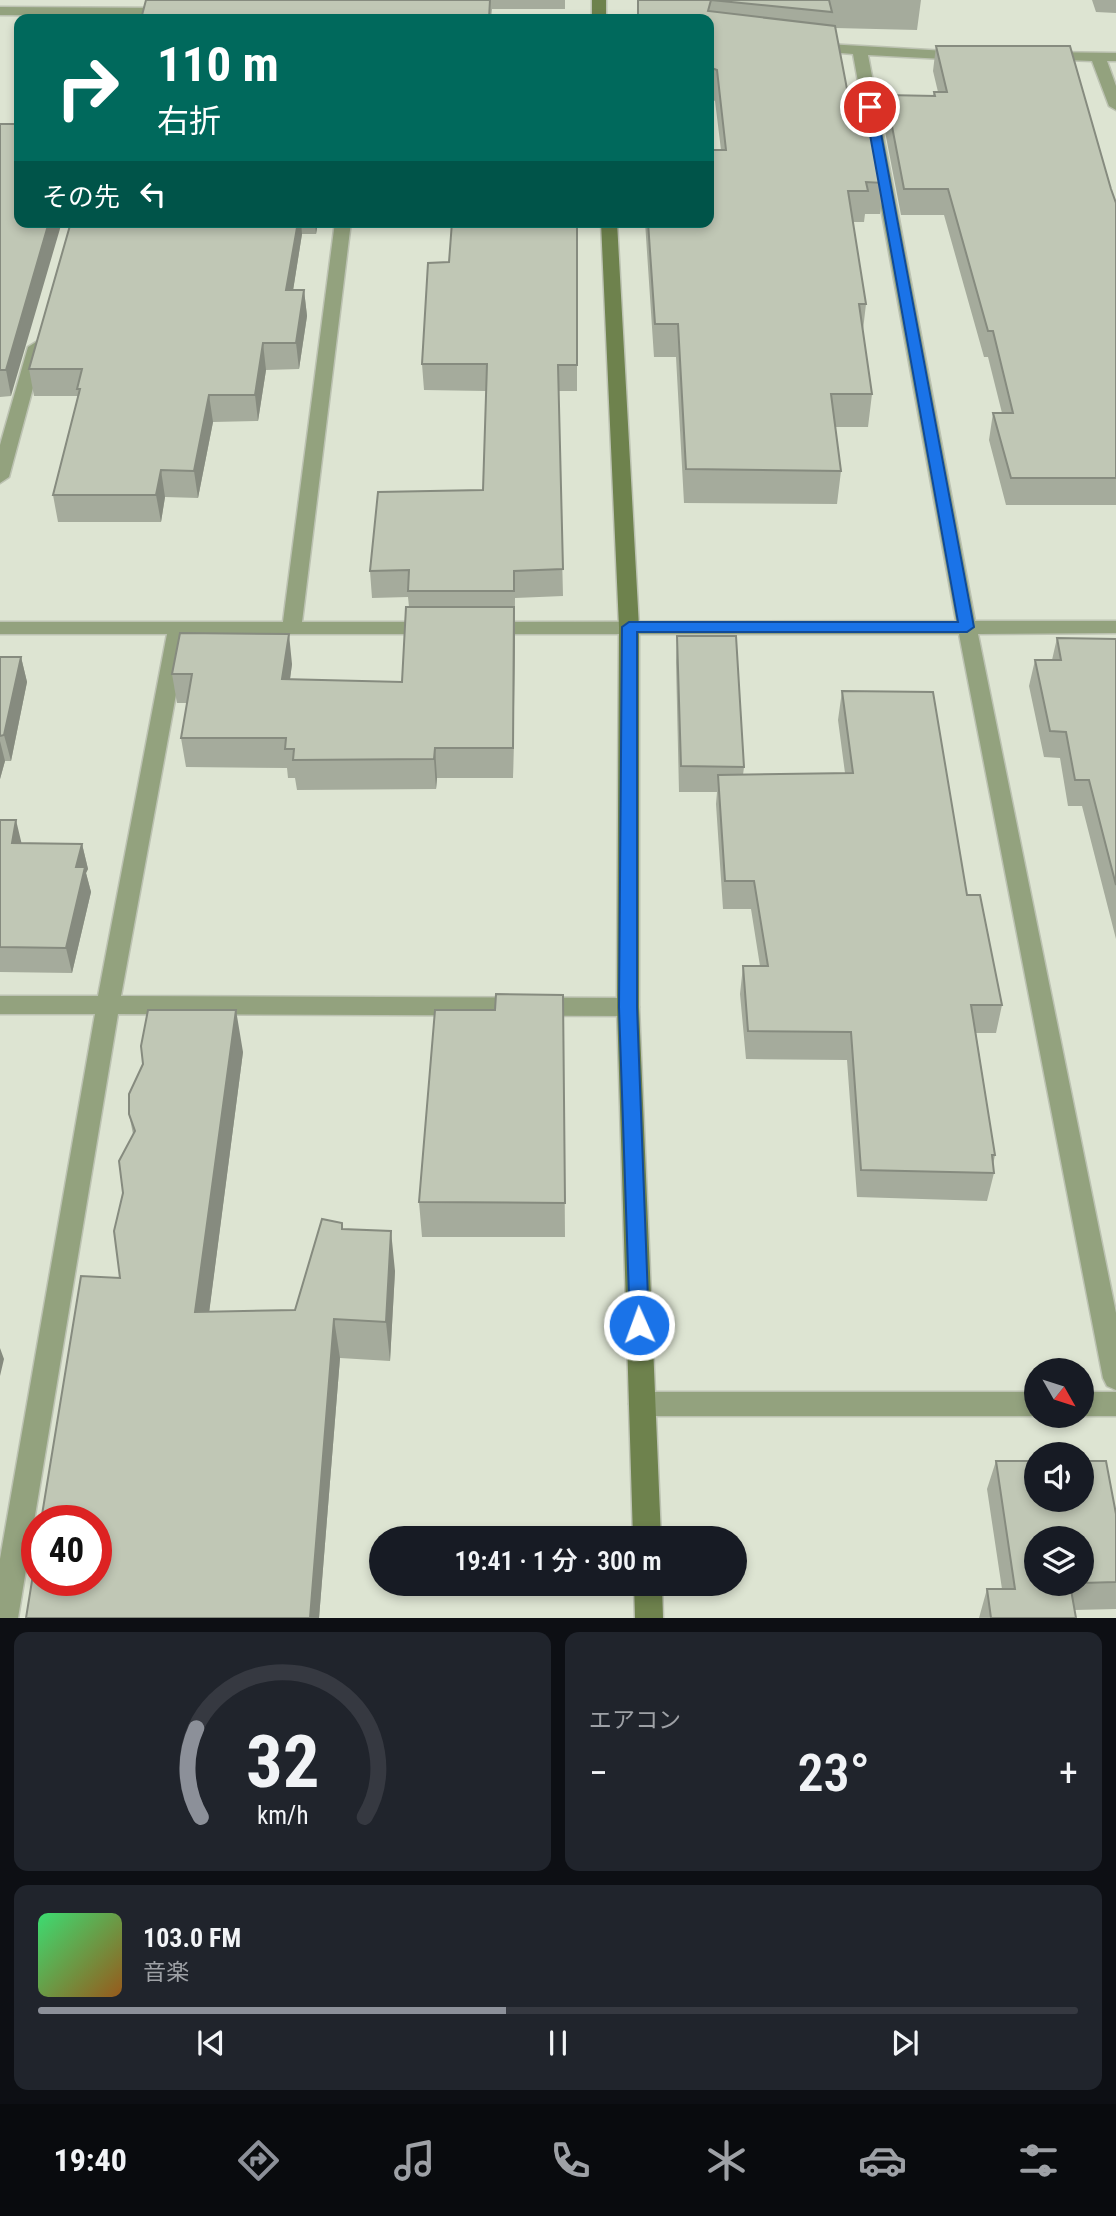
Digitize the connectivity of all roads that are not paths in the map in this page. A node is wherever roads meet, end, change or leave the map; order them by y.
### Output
1 (0, 11) edge
2 (187, 12) edge
3 (98, 14) edge
4 (149, 14) edge
5 (791, 46) edge
6 (860, 52) junction
7 (979, 56) edge
8 (1032, 56) edge
9 (1098, 57) junction
10 (1116, 57) edge
11 (1116, 106) edge
12 (342, 228) edge
13 (609, 228) edge
14 (41, 329) edge
15 (0, 477) edge
16 (629, 627) junction
17 (967, 627) junction
18 (1116, 627) edge
19 (0, 628) edge
20 (178, 628) junction
21 (292, 628) junction
22 (0, 1005) edge
23 (108, 1005) junction
24 (628, 1007) junction
25 (1116, 1378) edge
26 (642, 1404) junction
27 (1024, 1404) edge
28 (1094, 1404) edge
29 (1116, 1404) edge
30 (647, 1526) edge
31 (648, 1596) edge
32 (4, 1618) edge
33 (649, 1618) edge

1 - 3 street
2 - 4 street
5 - 6 street
6 - 7 street
6 - 17 street
8 - 9 street
9 - 10 street
9 - 11 street
12 - 21 street
13 - 16 street
14 - 15 street
16 - 17 street
16 - 21 street
16 - 24 street
17 - 18 street
17 - 25 street
19 - 20 street
20 - 21 street
20 - 23 street
22 - 23 street
23 - 24 street
23 - 32 street
24 - 26 street
26 - 27 street
26 - 30 street
28 - 29 street
31 - 33 street

